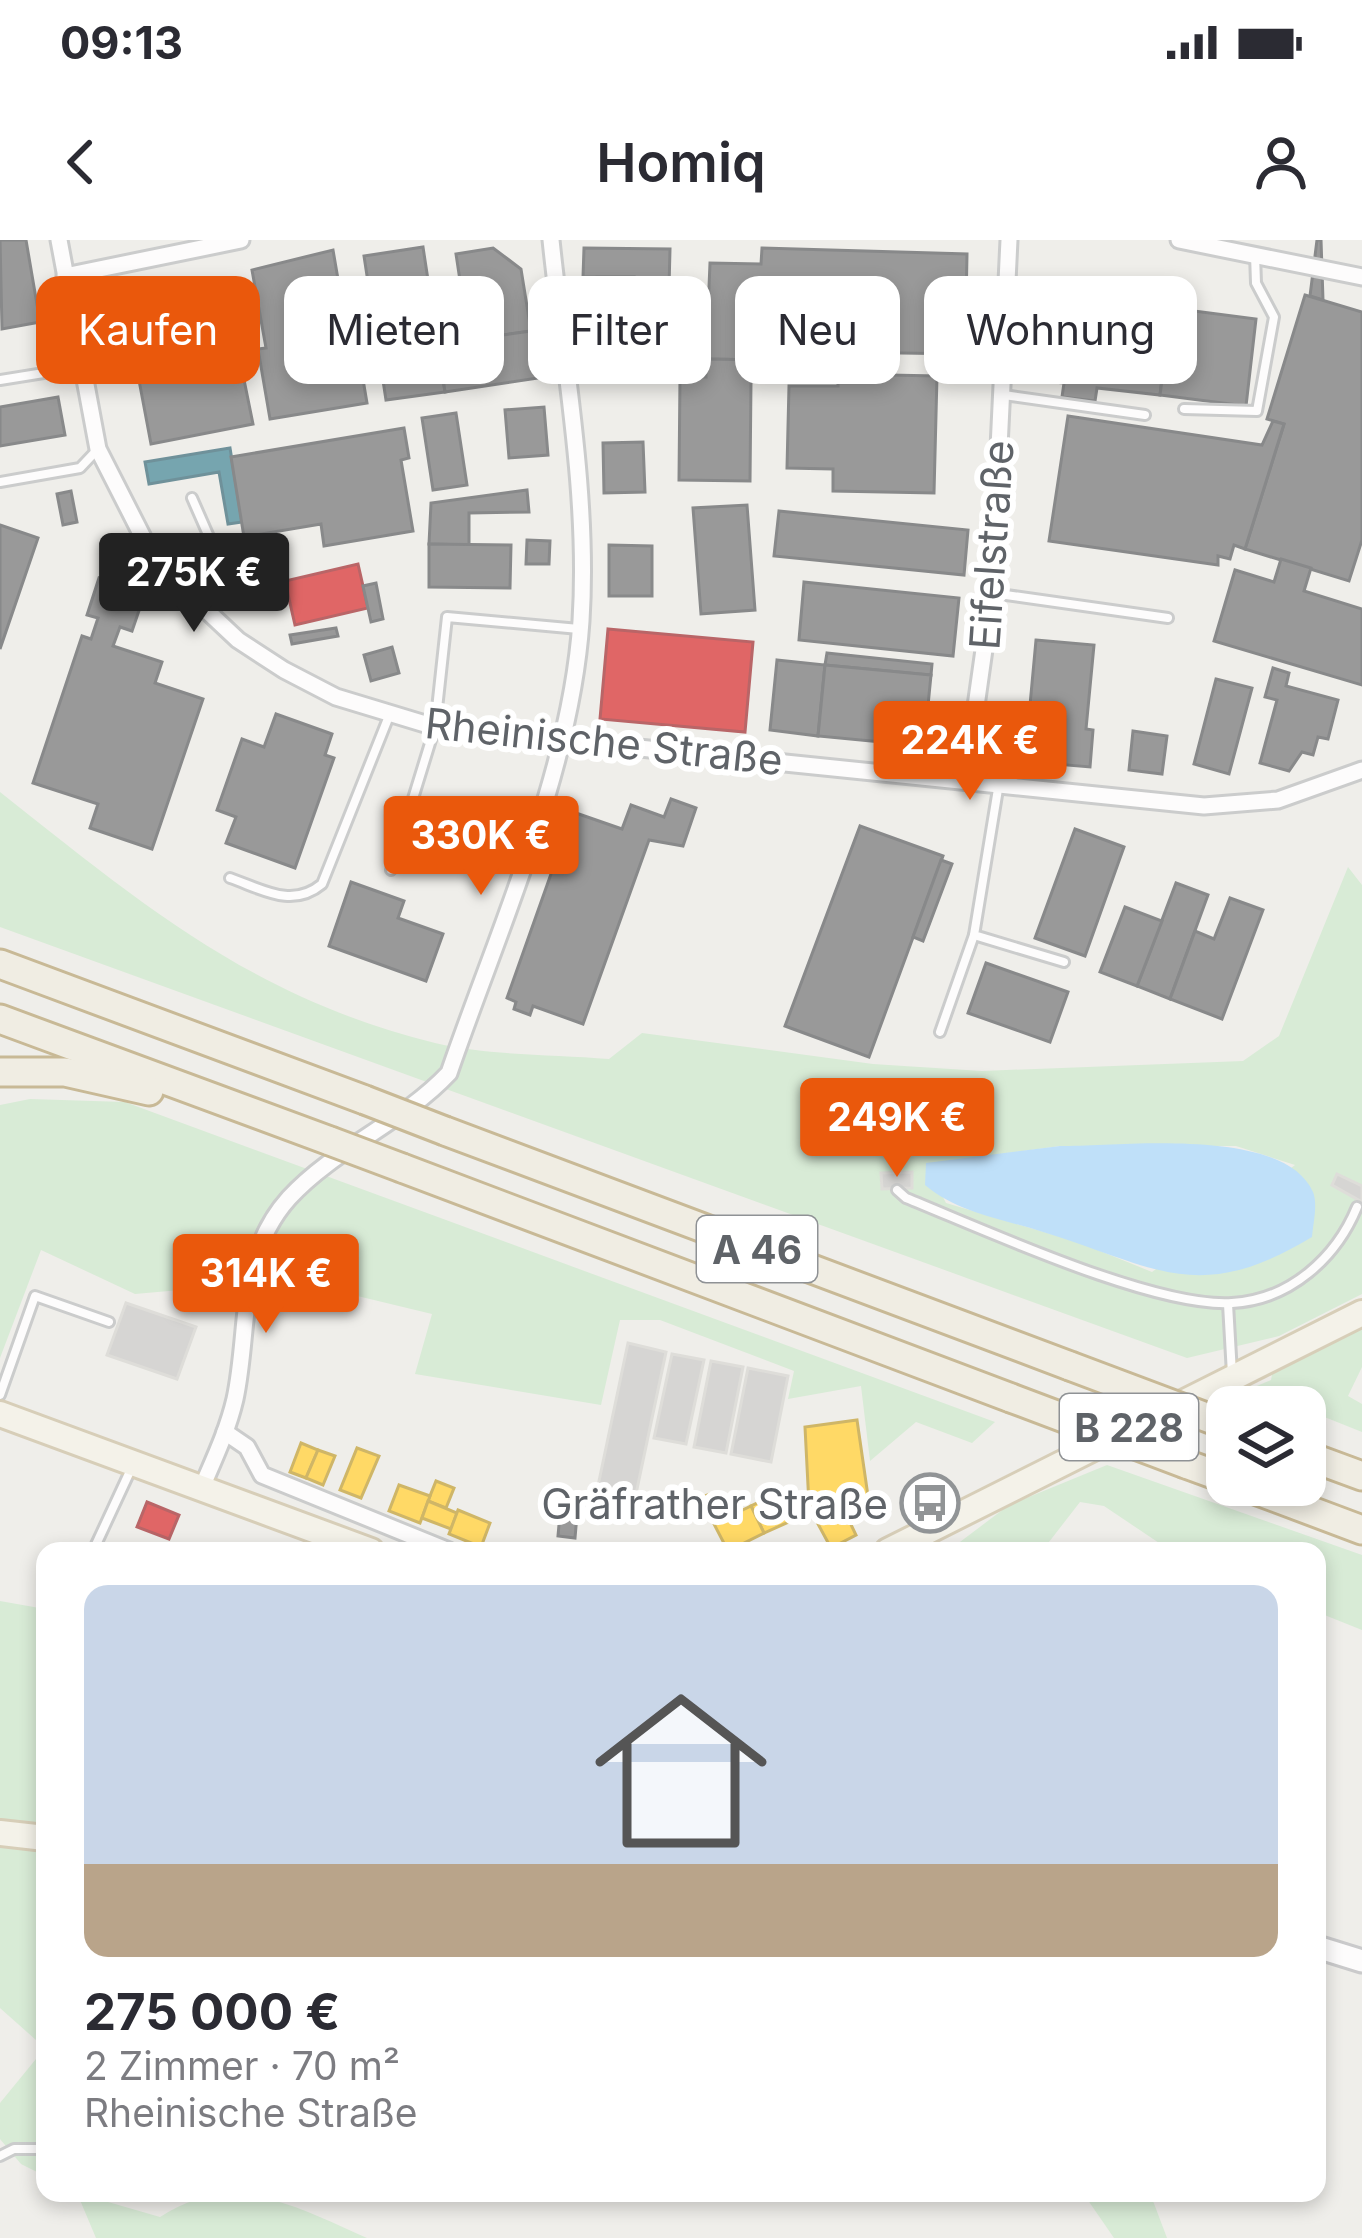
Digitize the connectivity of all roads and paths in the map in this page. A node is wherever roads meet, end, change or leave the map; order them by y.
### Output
1 (59, 240) edge
2 (241, 240) edge
3 (550, 240) edge
4 (1009, 240) edge
5 (1179, 240) edge
6 (1255, 252) junction
7 (65, 276) joint
8 (1362, 278) edge
9 (36, 374) edge
10 (0, 380) edge
11 (85, 384) edge
12 (1001, 394) junction
13 (1184, 409) dead end
14 (1145, 415) dead end
15 (98, 449) junction
16 (0, 482) edge
17 (192, 498) dead end
18 (181, 588) junction
19 (992, 593) junction
20 (1168, 618) dead end
21 (579, 629) junction
22 (389, 716) junction
23 (435, 727) junction
24 (563, 740) junction
25 (1362, 770) edge
26 (967, 777) junction
27 (999, 782) junction
28 (391, 870) dead end
29 (230, 878) dead end
30 (974, 934) junction
31 (1064, 962) dead end
32 (0, 964) edge
33 (0, 1019) edge
34 (940, 1032) dead end
35 (0, 1072) edge
36 (231, 1108) junction
37 (897, 1190) dead end
38 (1357, 1207) dead end
39 (1228, 1304) junction
40 (1362, 1313) edge
41 (110, 1322) dead end
42 (1232, 1376) junction
43 (0, 1395) edge
44 (0, 1414) edge
45 (1206, 1417) edge
46 (225, 1432) junction
47 (136, 1460) junction
48 (1326, 1463) edge
49 (1206, 1471) edge
50 (1362, 1476) edge
51 (203, 1485) junction
52 (1298, 1506) edge
53 (1362, 1530) edge
54 (97, 1542) edge
55 (348, 1542) edge
56 (427, 1542) edge
57 (906, 1542) edge
58 (0, 1833) edge
59 (36, 1837) edge
60 (1326, 1950) edge
61 (1362, 1961) edge
62 (36, 2150) edge
63 (0, 2156) edge

1 - 7 street, Rheinische Straße
2 - 7 street
3 - 21 street
4 - 12 street, Eifelstraße
5 - 6 street
6 - 8 street
6 - 13 lane
9 - 10 lane
11 - 15 street, Rheinische Straße
12 - 14 lane
12 - 19 street, Eifelstraße
15 - 16 lane
15 - 18 street, Rheinische Straße
17 - 18 lane
18 - 22 street, Rheinische Straße
19 - 20 lane
19 - 26 street, Eifelstraße
21 - 23 lane
21 - 24 street
22 - 23 street, Rheinische Straße
22 - 29 lane
23 - 24 street, Rheinische Straße
23 - 28 lane
24 - 26 street, Rheinische Straße
24 - 46 street
25 - 27 street, Rheinische Straße
26 - 27 street, Rheinische Straße
27 - 30 lane
30 - 31 lane
30 - 34 lane
32 - 45 highway, A 46, bridge
33 - 36 highway, A 46
35 - 36 highway
36 - 49 highway, A 46, bridge
37 - 39 lane
38 - 39 lane
39 - 42 lane
40 - 42 main road, B 228
41 - 43 lane
42 - 57 main road, B 228
44 - 47 main road
46 - 51 street
46 - 56 street
47 - 51 main road
47 - 54 lane
48 - 50 highway
51 - 55 main road
52 - 53 highway
58 - 59 main road
60 - 61 main road
62 - 63 lane

